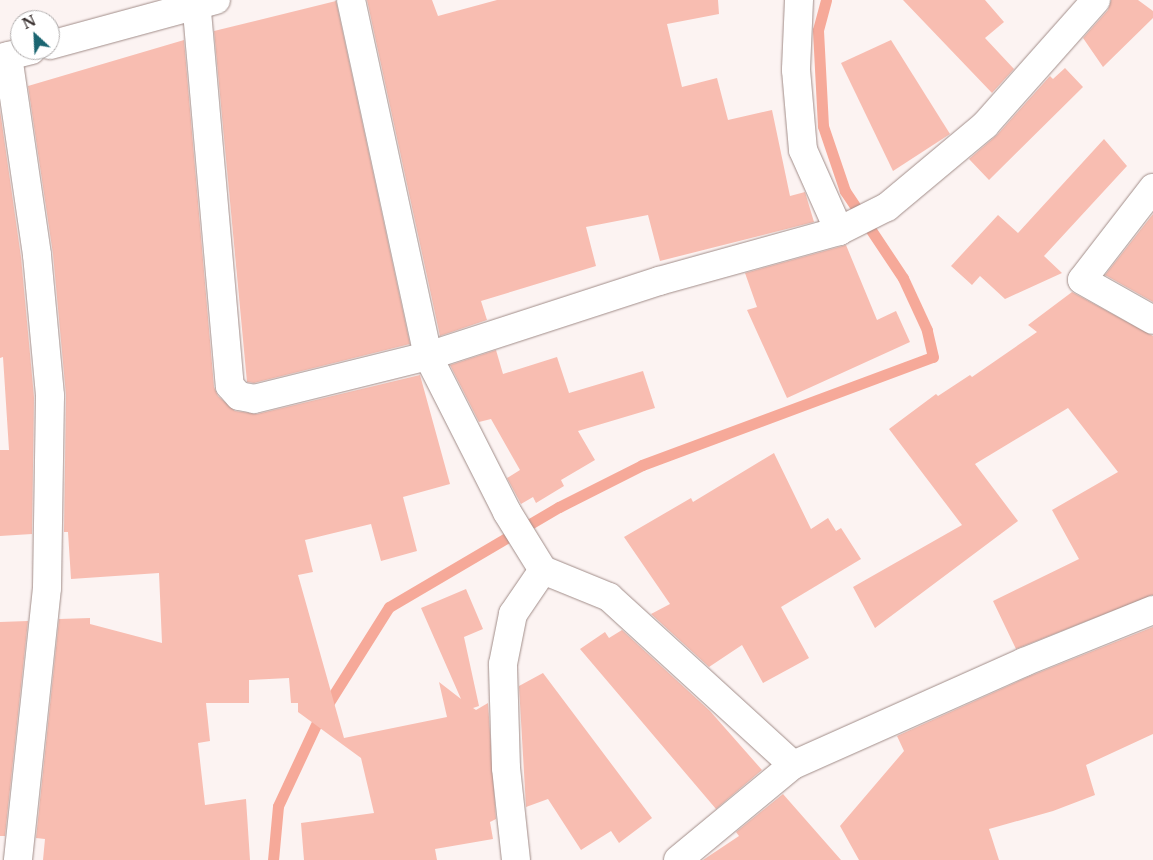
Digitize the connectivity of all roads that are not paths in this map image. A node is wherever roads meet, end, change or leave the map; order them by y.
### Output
1 (351, 0) edge
2 (799, 0) edge
3 (1096, 0) edge
4 (203, 2) edge
5 (60, 42) edge
6 (14, 60) edge
7 (1153, 188) edge
8 (839, 231) junction
9 (1153, 320) edge
10 (428, 356) junction
11 (538, 559) junction
12 (1153, 610) edge
13 (794, 765) junction
14 (18, 860) edge
15 (516, 860) edge
16 (678, 860) edge

1 - 10 street
2 - 8 street
3 - 8 street
4 - 5 street
4 - 10 street
6 - 14 street
7 - 9 street
8 - 10 street
10 - 11 street
11 - 13 street
11 - 15 street
12 - 13 street
13 - 16 street

